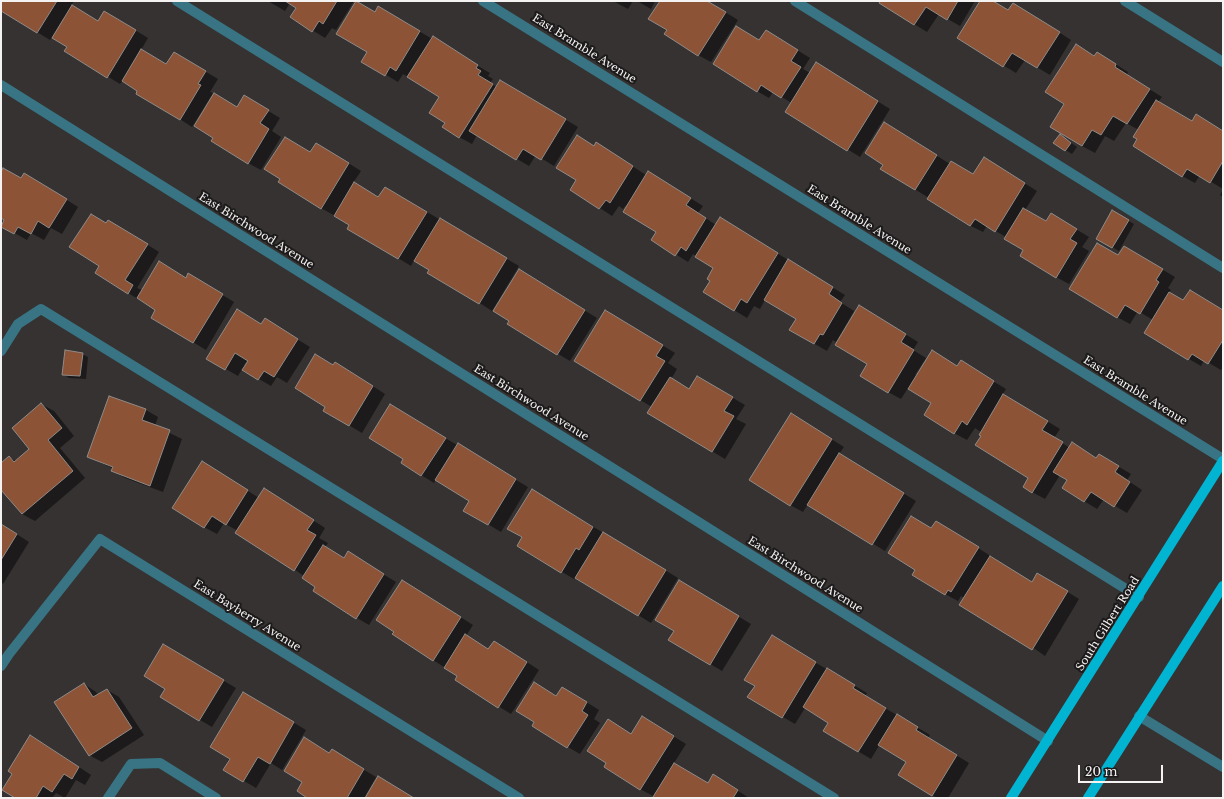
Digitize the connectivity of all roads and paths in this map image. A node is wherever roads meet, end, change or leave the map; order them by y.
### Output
1 (177, 1) edge
2 (483, 1) edge
3 (795, 1) edge
4 (1125, 1) edge
5 (1223, 62) edge
6 (1, 85) edge
7 (1223, 268) edge
8 (1, 351) edge
9 (1223, 460) edge
10 (1223, 586) edge
11 (1138, 597) junction
12 (1, 666) edge
13 (1139, 716) junction
14 (1048, 741) junction
15 (1223, 766) edge
16 (108, 798) edge
17 (216, 798) edge
18 (519, 798) edge
19 (834, 798) edge
20 (1012, 798) edge
21 (1088, 798) edge

1 - 11 street
2 - 9 street, East Bramble Avenue
3 - 7 street
4 - 5 street
6 - 14 street, East Birchwood Avenue
8 - 19 street
9 - 11 main road, South Gilbert Road
10 - 13 main road
11 - 14 main road, South Gilbert Road
12 - 18 street, East Bayberry Avenue
13 - 15 street
13 - 21 main road
14 - 20 main road, South Gilbert Road
16 - 17 street

